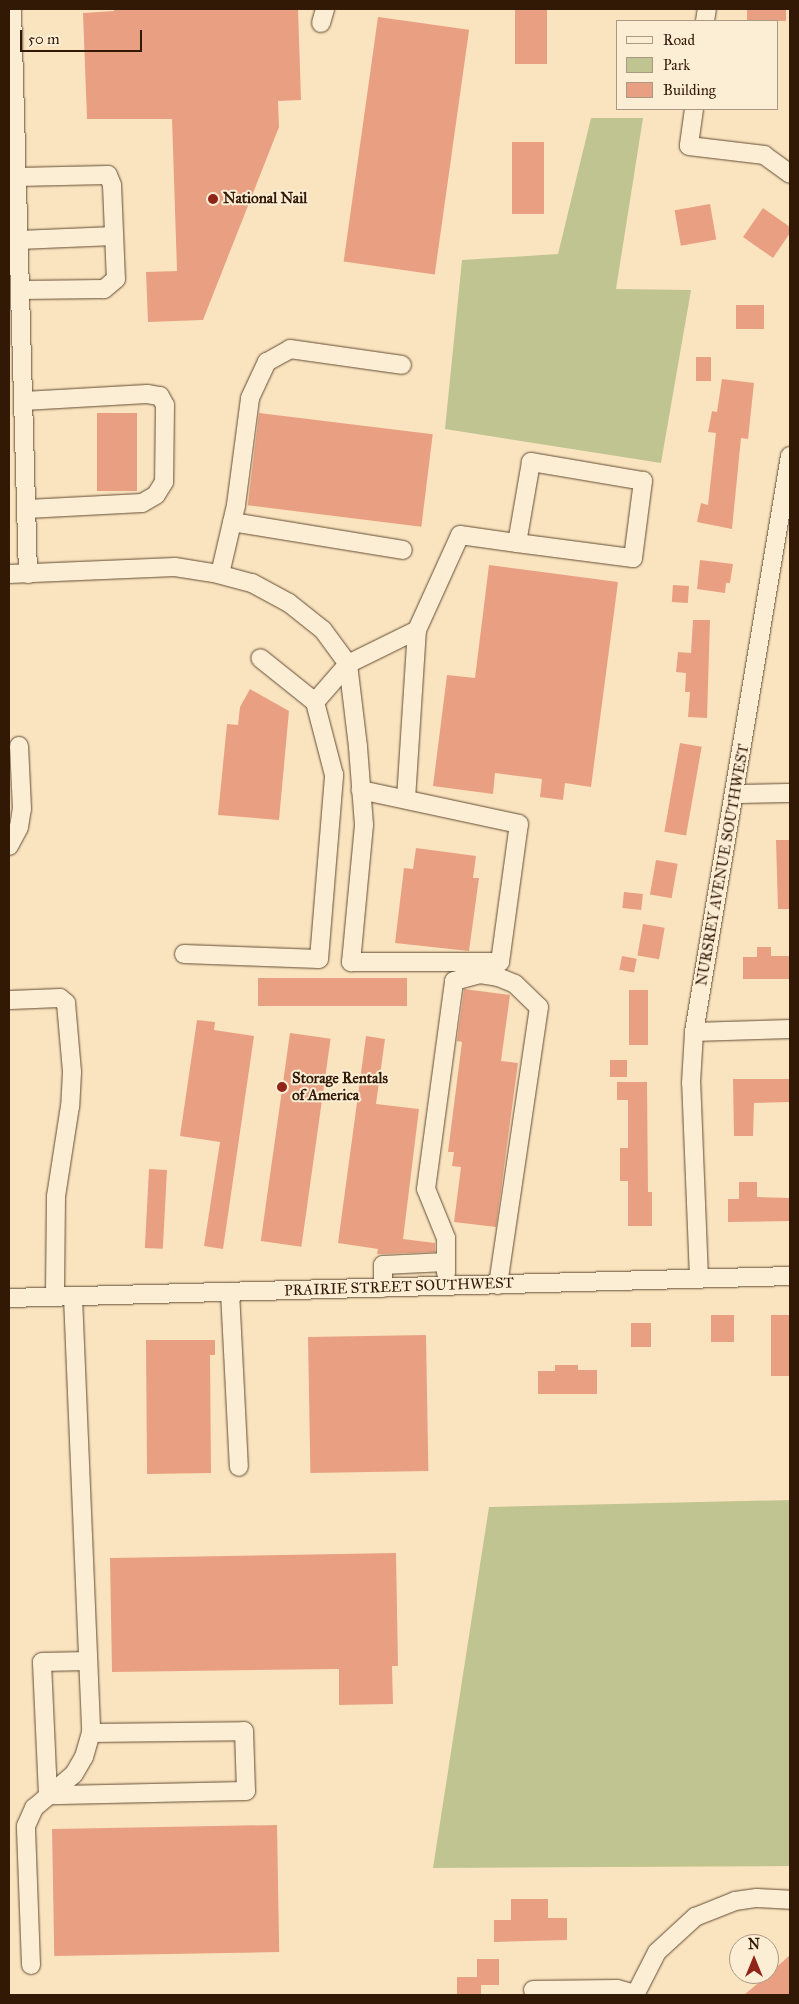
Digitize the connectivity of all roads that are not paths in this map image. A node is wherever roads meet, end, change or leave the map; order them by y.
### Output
1 (12, 9) edge
2 (12, 105) edge
3 (694, 110) edge
4 (790, 174) edge
5 (17, 177) junction
6 (114, 236) junction
7 (19, 240) junction
8 (21, 290) junction
9 (402, 365) dead end
10 (24, 401) junction
11 (790, 456) edge
12 (27, 509) junction
13 (232, 522) junction
14 (784, 541) edge
15 (517, 543) junction
16 (403, 550) dead end
17 (9, 574) edge
18 (28, 574) junction
19 (220, 574) junction
20 (417, 630) junction
21 (260, 658) dead end
22 (348, 664) junction
23 (315, 702) junction
24 (19, 746) dead end
25 (361, 790) junction
26 (790, 793) edge
27 (736, 794) junction
28 (406, 799) junction
29 (9, 846) edge
30 (184, 954) dead end
31 (499, 969) junction
32 (10, 1000) edge
33 (790, 1029) edge
34 (694, 1032) junction
35 (446, 1262) junction
36 (790, 1276) edge
37 (699, 1278) junction
38 (498, 1285) junction
39 (447, 1286) junction
40 (383, 1288) junction
41 (230, 1292) junction
42 (54, 1297) junction
43 (72, 1297) junction
44 (9, 1298) edge
45 (239, 1467) dead end
46 (88, 1661) junction
47 (91, 1733) junction
48 (48, 1795) junction
49 (790, 1900) edge
50 (31, 1965) dead end
51 (533, 1990) dead end
52 (635, 1994) edge

1 - 2 street
2 - 5 street
3 - 4 street
5 - 6 street
5 - 7 street
6 - 7 street
6 - 8 street
7 - 8 street
8 - 10 street
9 - 13 street
10 - 12 street
10 - 12 street
11 - 14 street, NURSREY AVENUE SOUTHWEST
12 - 18 street
13 - 16 street
13 - 19 street
14 - 27 street, NURSREY AVENUE SOUTHWEST
15 - 15 street
15 - 20 street
17 - 18 street
18 - 19 street
19 - 22 street
20 - 22 street
20 - 28 street
21 - 23 street
22 - 23 street
22 - 25 street
23 - 30 street
24 - 29 street
25 - 28 street
25 - 31 street
26 - 27 street
27 - 34 street, NURSREY AVENUE SOUTHWEST
28 - 31 street
31 - 35 street
31 - 38 street
32 - 42 street
33 - 34 street
34 - 37 street, NURSREY AVENUE SOUTHWEST
35 - 39 street
35 - 40 street
36 - 37 street, PRAIRIE STREET SOUTHWEST
37 - 38 street, PRAIRIE STREET SOUTHWEST
38 - 39 street, PRAIRIE STREET SOUTHWEST
39 - 40 street, PRAIRIE STREET SOUTHWEST
40 - 41 street, PRAIRIE STREET SOUTHWEST
41 - 43 street, PRAIRIE STREET SOUTHWEST
41 - 45 street
42 - 43 street, PRAIRIE STREET SOUTHWEST
42 - 44 street, PRAIRIE STREET SOUTHWEST
43 - 46 street
46 - 47 street
46 - 48 street
47 - 48 street
47 - 48 street
48 - 50 street
49 - 52 street
51 - 52 street

